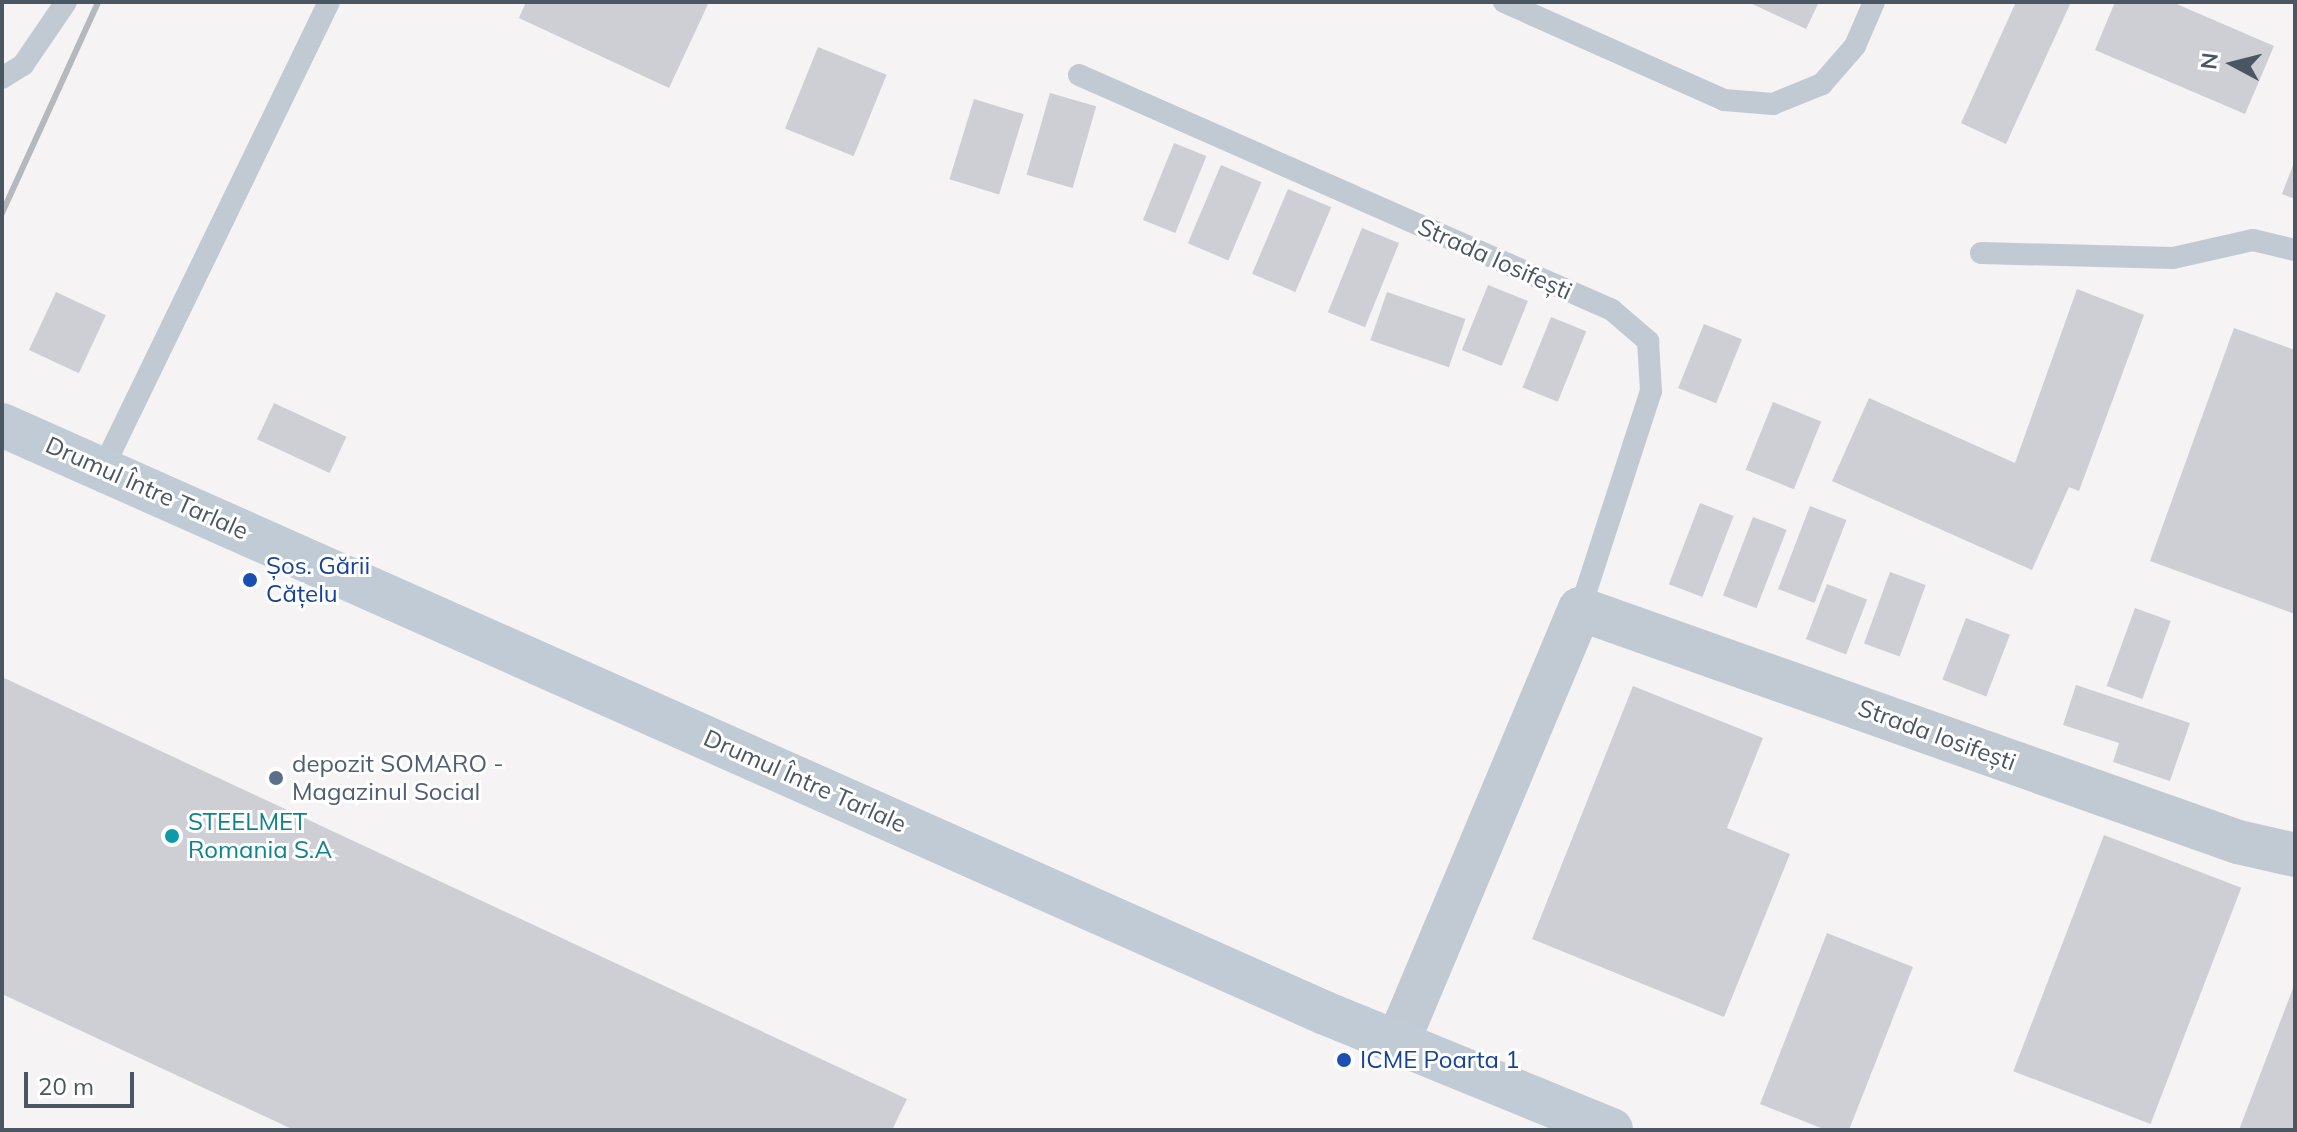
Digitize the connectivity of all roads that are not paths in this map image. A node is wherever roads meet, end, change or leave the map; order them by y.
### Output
1 (66, 2) edge
2 (329, 2) edge
3 (1504, 2) edge
4 (1874, 2) edge
5 (1079, 75) dead end
6 (2, 78) edge
7 (2295, 250) edge
8 (1981, 253) dead end
9 (2, 425) edge
10 (103, 468) junction
11 (1580, 609) junction
12 (2295, 855) edge
13 (1397, 1044) junction
14 (1611, 1130) edge

1 - 6 lane
2 - 10 lane
3 - 4 lane
5 - 11 lane, Strada Iosifești
7 - 8 lane
9 - 10 main road, Drumul Între Tarlale
10 - 13 main road, Drumul Între Tarlale
11 - 12 street, Strada Iosifești
11 - 13 street, Strada Iosifești
13 - 14 main road, Drumul Între Tarlale

